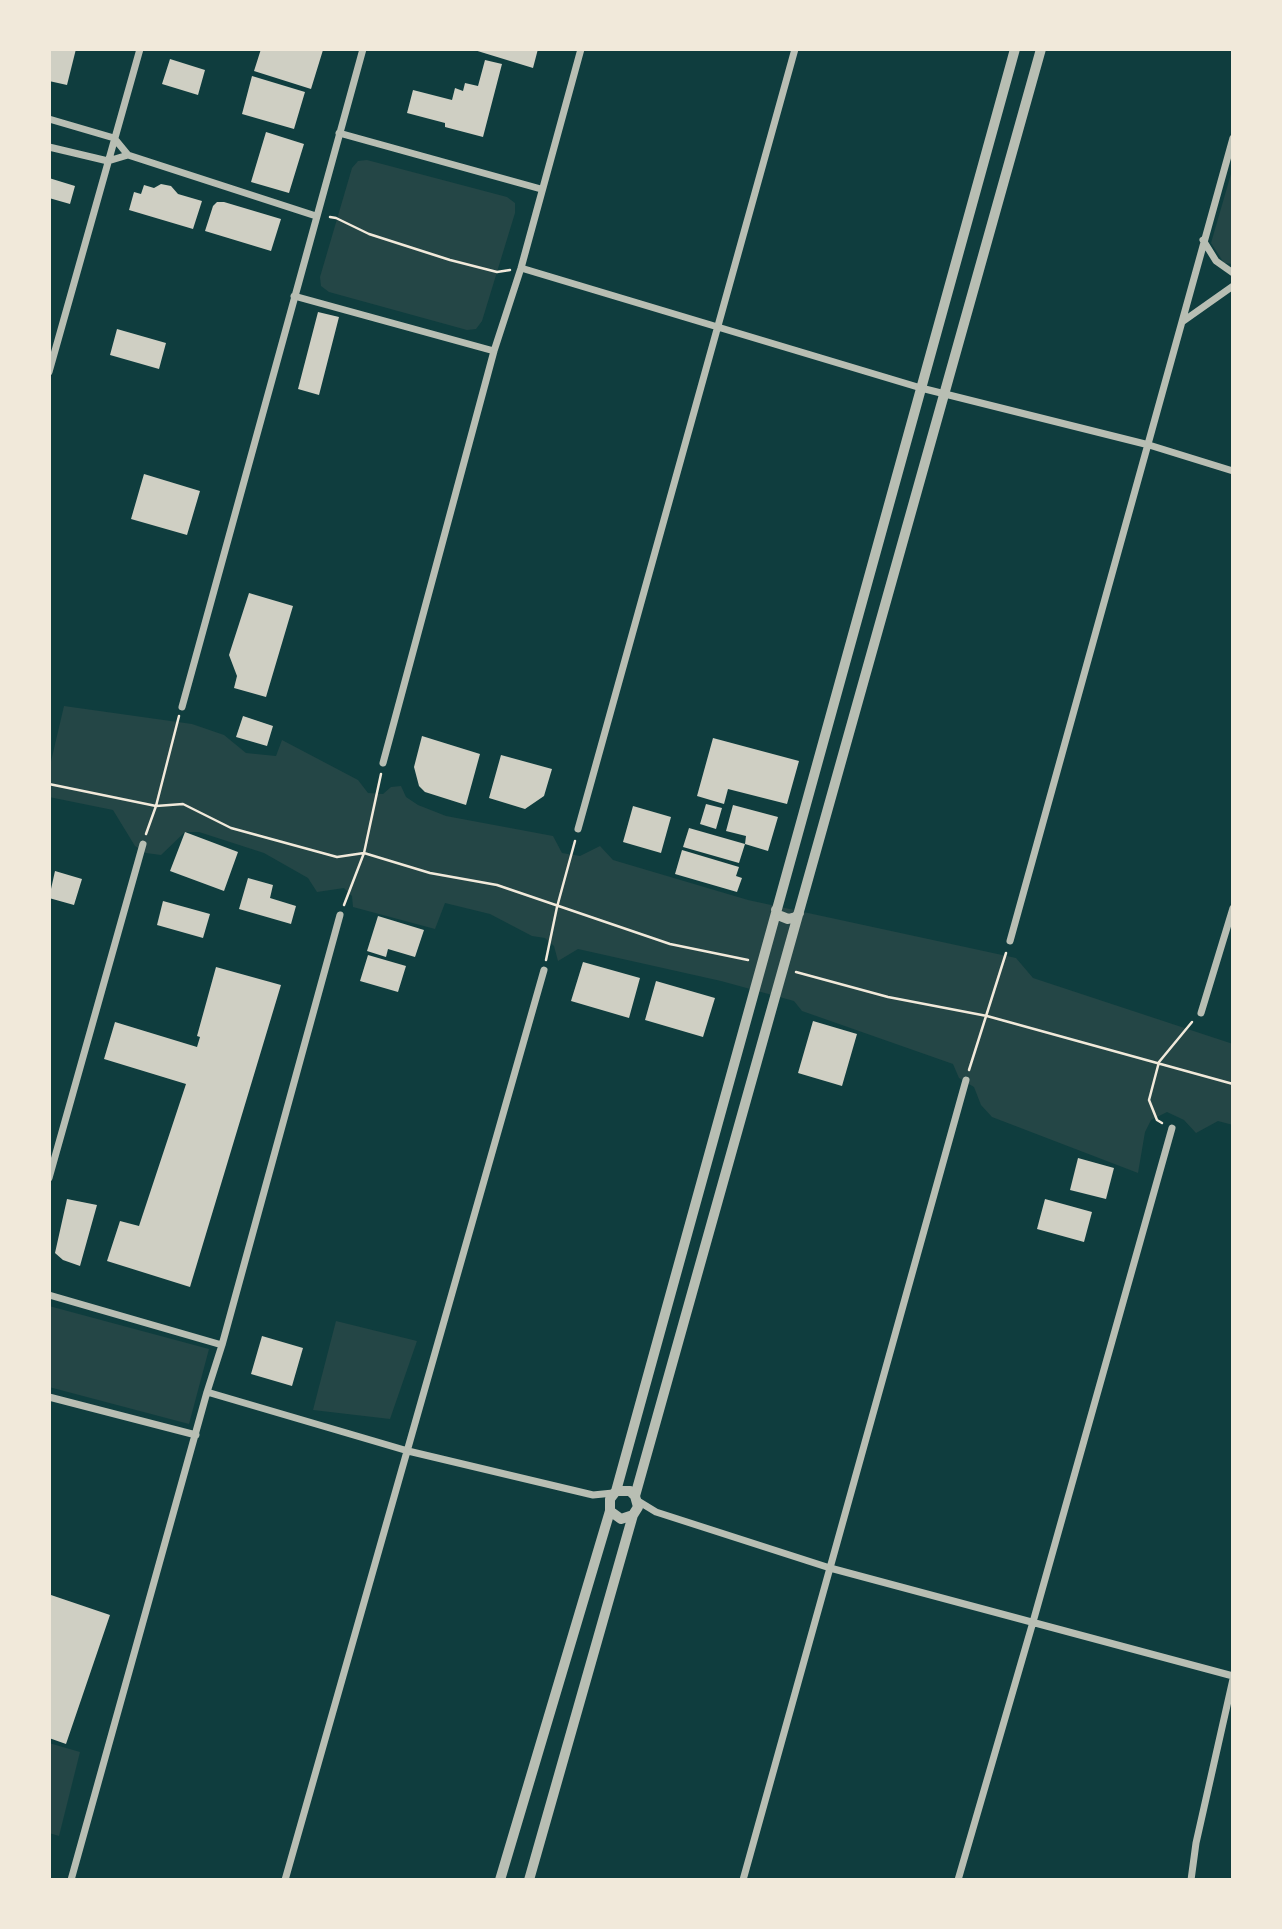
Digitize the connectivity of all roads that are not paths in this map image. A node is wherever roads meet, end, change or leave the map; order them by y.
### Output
1 (140, 49) edge
2 (363, 49) edge
3 (581, 49) edge
4 (795, 49) edge
5 (1015, 49) edge
6 (1041, 49) edge
7 (49, 119) edge
8 (339, 133) junction
9 (114, 138) junction
10 (1233, 138) edge
11 (49, 147) edge
12 (128, 155) junction
13 (108, 161) junction
14 (541, 189) junction
15 (316, 216) junction
16 (1203, 240) junction
17 (522, 268) junction
18 (1233, 274) edge
19 (1233, 286) edge
20 (294, 296) junction
21 (1182, 322) junction
22 (716, 327) junction
23 (494, 351) junction
24 (49, 372) edge
25 (921, 388) junction
26 (944, 394) junction
27 (1149, 446) junction
28 (1233, 471) edge
29 (181, 707) road end
30 (383, 763) road end
31 (578, 829) road end
32 (143, 844) road end
33 (1233, 908) edge
34 (776, 909) junction
35 (799, 913) junction
36 (340, 915) road end
37 (1010, 941) road end
38 (544, 970) road end
39 (752, 996) junction
40 (774, 1002) junction
41 (1201, 1013) road end
42 (966, 1080) road end
43 (1172, 1128) road end
44 (49, 1178) edge
45 (49, 1295) edge
46 (222, 1345) junction
47 (207, 1392) junction
48 (49, 1397) edge
49 (196, 1435) junction
50 (408, 1451) junction
51 (615, 1492) junction
52 (593, 1495) junction
53 (636, 1506) junction
54 (610, 1508) junction
55 (830, 1568) junction
56 (1033, 1622) junction
57 (1233, 1678) edge
58 (71, 1880) edge
59 (285, 1880) edge
60 (500, 1880) edge
61 (529, 1880) edge
62 (743, 1880) edge
63 (957, 1880) edge
64 (1191, 1880) edge

1 - 9 street
2 - 8 street
3 - 14 street
4 - 22 street
5 - 25 street
6 - 26 street
7 - 9 street
8 - 14 street
8 - 15 street
9 - 12 street
9 - 13 street
10 - 16 street
11 - 13 street
12 - 13 street
12 - 15 street
13 - 24 street
14 - 17 street
15 - 20 street
16 - 18 street
16 - 21 street
17 - 22 street
17 - 23 street
19 - 21 street
20 - 23 street
20 - 29 street
21 - 27 street
22 - 25 street
22 - 31 street
23 - 30 street
25 - 26 street
25 - 34 street
26 - 27 street
26 - 35 street
27 - 28 street
27 - 37 street
32 - 44 street
33 - 41 street
34 - 35 street
34 - 39 street
35 - 40 street
36 - 46 street
38 - 50 street
39 - 40 street
39 - 51 street
40 - 53 street
42 - 55 street
43 - 56 street
45 - 46 street
46 - 47 street
47 - 49 street
47 - 50 street
48 - 49 street
49 - 58 street
50 - 52 street
50 - 59 street
51 - 52 street
51 - 53 street
51 - 54 street
52 - 54 street
53 - 54 street
53 - 55 street
53 - 61 street
54 - 60 street
55 - 56 street
55 - 62 street
56 - 57 street
56 - 63 street
57 - 64 street

